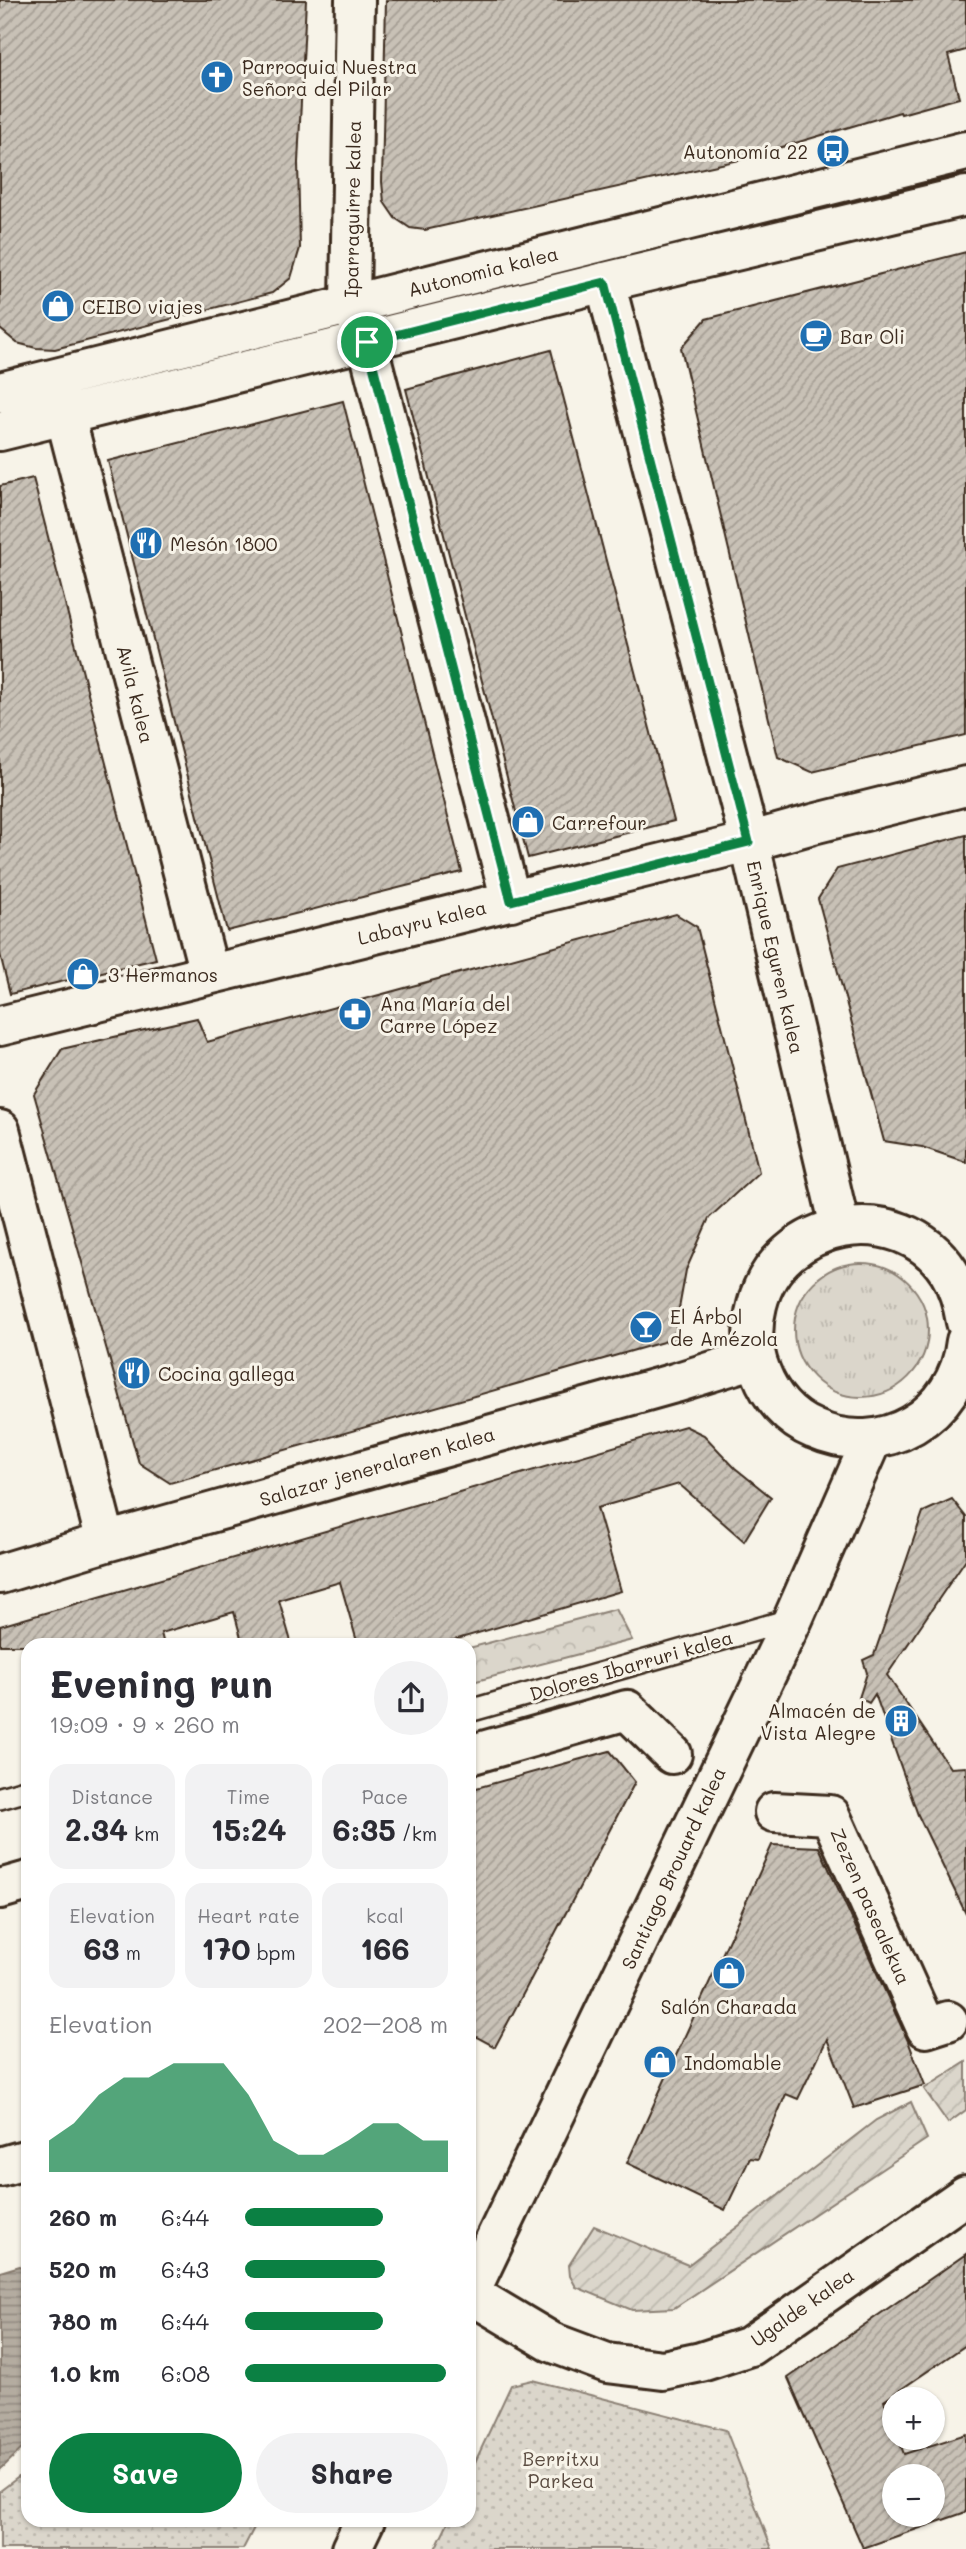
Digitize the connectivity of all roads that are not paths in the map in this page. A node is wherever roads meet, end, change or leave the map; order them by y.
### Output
1 (355, 0) edge
2 (966, 151) edge
3 (966, 196) edge
4 (605, 282) junction
5 (349, 303) junction
6 (367, 342) junction
7 (4, 386) edge
8 (51, 418) junction
9 (0, 431) edge
10 (966, 786) edge
11 (749, 842) junction
12 (511, 901) junction
13 (209, 973) junction
14 (0, 1026) edge
15 (0, 1130) edge
16 (839, 1227) junction
17 (964, 1305) edge
18 (966, 1341) edge
19 (755, 1358) junction
20 (872, 1439) junction
21 (107, 1542) junction
22 (0, 1574) edge
23 (793, 1619) junction
24 (476, 1709) edge
25 (476, 1753) edge
26 (671, 1754) dead end
27 (21, 1792) edge
28 (0, 1798) edge
29 (774, 1812) dead end
30 (21, 1883) edge
31 (0, 1889) edge
32 (948, 2021) dead end
33 (21, 2161) edge
34 (0, 2167) edge
35 (966, 2195) edge
36 (476, 2279) edge
37 (476, 2298) edge
38 (362, 2527) edge
39 (351, 2549) edge

1 - 5 street, Iparraguirre kalea
2 - 5 street, Autonomia kalea
3 - 4 street, Autonomia kalea
4 - 6 street, Autonomia kalea
4 - 11 street, Enrique Eguren kalea
5 - 6 street, Iparraguirre kalea
5 - 7 street, Autonomia kalea
6 - 8 street, Autonomia kalea
6 - 12 street, Iparraguirre kalea
7 - 8 street
8 - 9 street, Autonomia kalea
8 - 13 street, Avila kalea
10 - 11 street, Labayru kalea
11 - 12 street, Labayru kalea
11 - 16 street, Enrique Eguren kalea
12 - 13 street, Labayru kalea
13 - 14 street, Labayru kalea
15 - 21 street
16 - 17 street
16 - 19 street
18 - 20 street
19 - 20 street
19 - 21 street, Salazar jeneralaren kalea
20 - 23 street, Santiago Brouard kalea
21 - 22 street, Salazar jeneralaren kalea
23 - 24 lane, Dolores Ibarruri kalea
23 - 36 street, Santiago Brouard kalea
25 - 26 street
27 - 28 lane
29 - 32 street, Zezen pasealekua
30 - 31 street
33 - 34 street
35 - 37 street, Ugalde kalea
38 - 39 street

